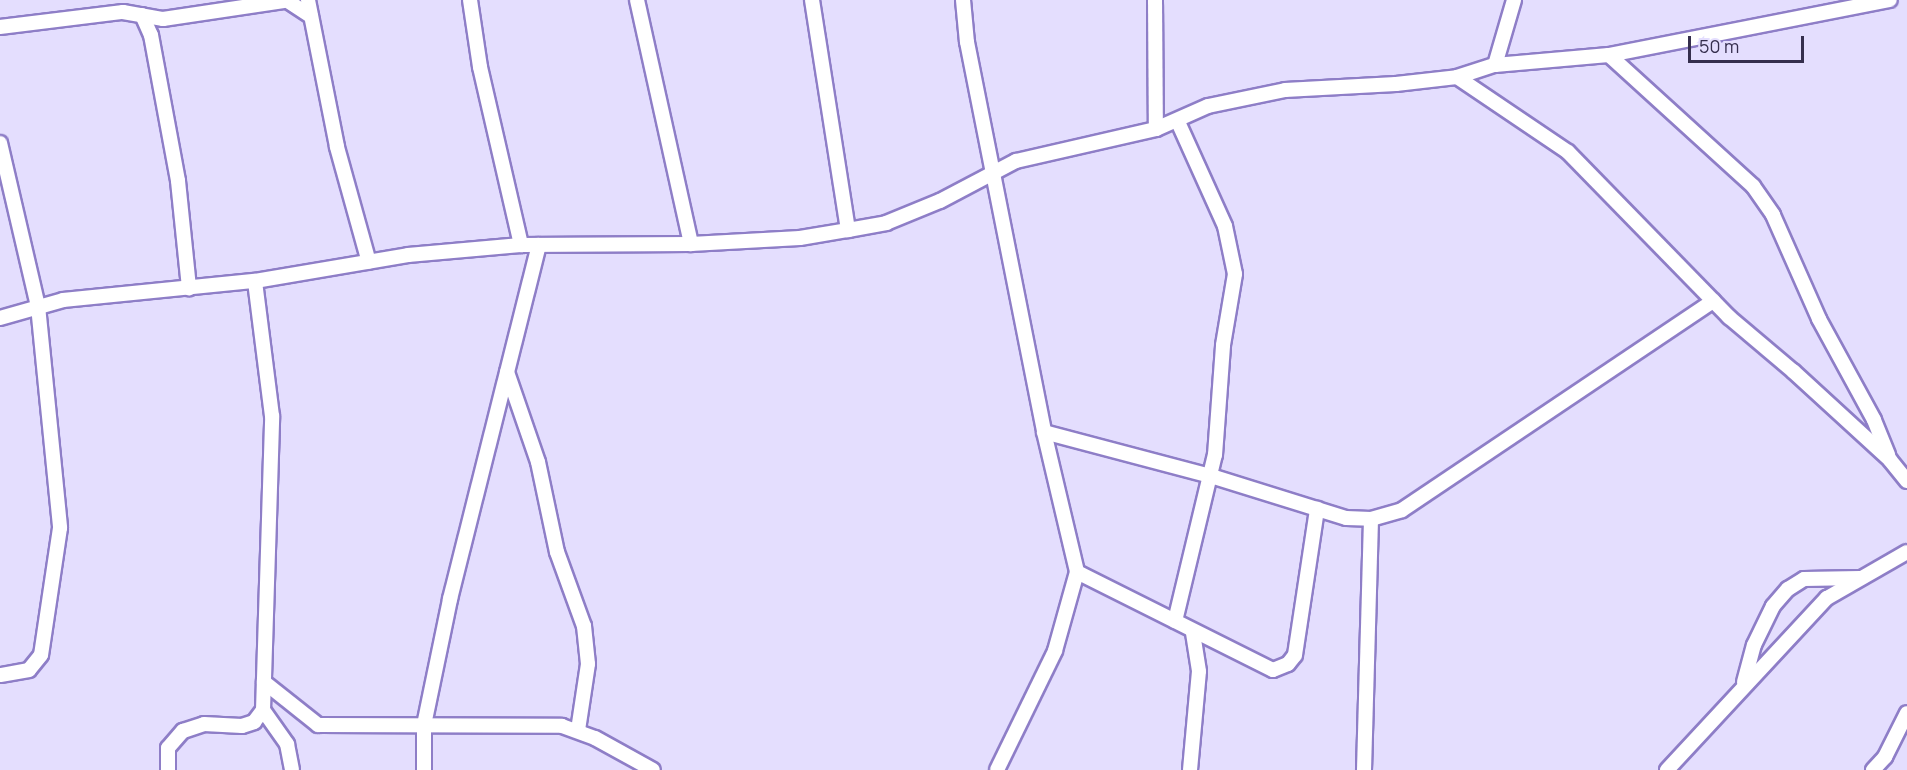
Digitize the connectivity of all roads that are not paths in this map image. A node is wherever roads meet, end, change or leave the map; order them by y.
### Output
1 (308, 0) edge
2 (470, 0) edge
3 (637, 0) edge
4 (813, 0) edge
5 (963, 0) edge
6 (1155, 0) edge
7 (1514, 0) edge
8 (1890, 0) edge
9 (285, 1) edge
10 (142, 15) junction
11 (311, 16) junction
12 (163, 19) junction
13 (0, 27) edge
14 (151, 35) junction
15 (1609, 55) junction
16 (1495, 65) junction
17 (1457, 77) junction
18 (1178, 122) junction
19 (1156, 129) junction
20 (0, 143) edge
21 (993, 174) junction
22 (848, 230) junction
23 (690, 244) junction
24 (521, 245) junction
25 (539, 245) junction
26 (369, 262) junction
27 (255, 281) junction
28 (189, 288) junction
29 (1713, 301) junction
30 (38, 306) junction
31 (0, 318) edge
32 (507, 372) junction
33 (1044, 432) junction
34 (1890, 460) junction
35 (1211, 476) junction
36 (1907, 481) edge
37 (1317, 509) junction
38 (1371, 519) junction
39 (1907, 552) edge
40 (1077, 572) junction
41 (1862, 578) junction
42 (1175, 621) junction
43 (1193, 632) junction
44 (0, 675) edge
45 (264, 682) junction
46 (1743, 685) junction
47 (263, 710) junction
48 (1907, 713) edge
49 (424, 725) junction
50 (578, 730) junction
51 (168, 770) edge
52 (292, 770) edge
53 (424, 770) edge
54 (653, 770) edge
55 (997, 770) edge
56 (1190, 770) edge
57 (1364, 770) edge
58 (1667, 770) edge
59 (1873, 770) edge

1 - 11 street
2 - 24 street
3 - 23 street
4 - 22 street
5 - 21 street
6 - 19 street
7 - 16 street
8 - 15 street
9 - 11 street
9 - 12 street
10 - 12 street
10 - 13 street
10 - 14 street
11 - 26 street
12 - 14 street
14 - 28 street
15 - 16 street
15 - 34 street
16 - 17 street
17 - 18 street
17 - 29 street
18 - 19 street
18 - 35 street
19 - 21 street
20 - 30 street
21 - 22 street
21 - 33 street
22 - 23 street
23 - 25 street
24 - 25 street
24 - 26 street
25 - 32 street
26 - 27 street
27 - 28 street
27 - 45 street
28 - 30 street
29 - 34 street
29 - 38 street
30 - 31 street
30 - 44 street
32 - 49 street
32 - 50 street
33 - 35 street
33 - 40 street
34 - 36 street
35 - 37 street
35 - 42 street
37 - 38 street
37 - 43 street
38 - 57 street
39 - 41 street
40 - 42 street
40 - 55 street
41 - 46 street
41 - 46 street
42 - 43 street
43 - 56 street
45 - 47 street
45 - 49 street
46 - 58 street
47 - 51 street
47 - 52 street
48 - 59 street
49 - 50 street
49 - 53 street
50 - 54 street

